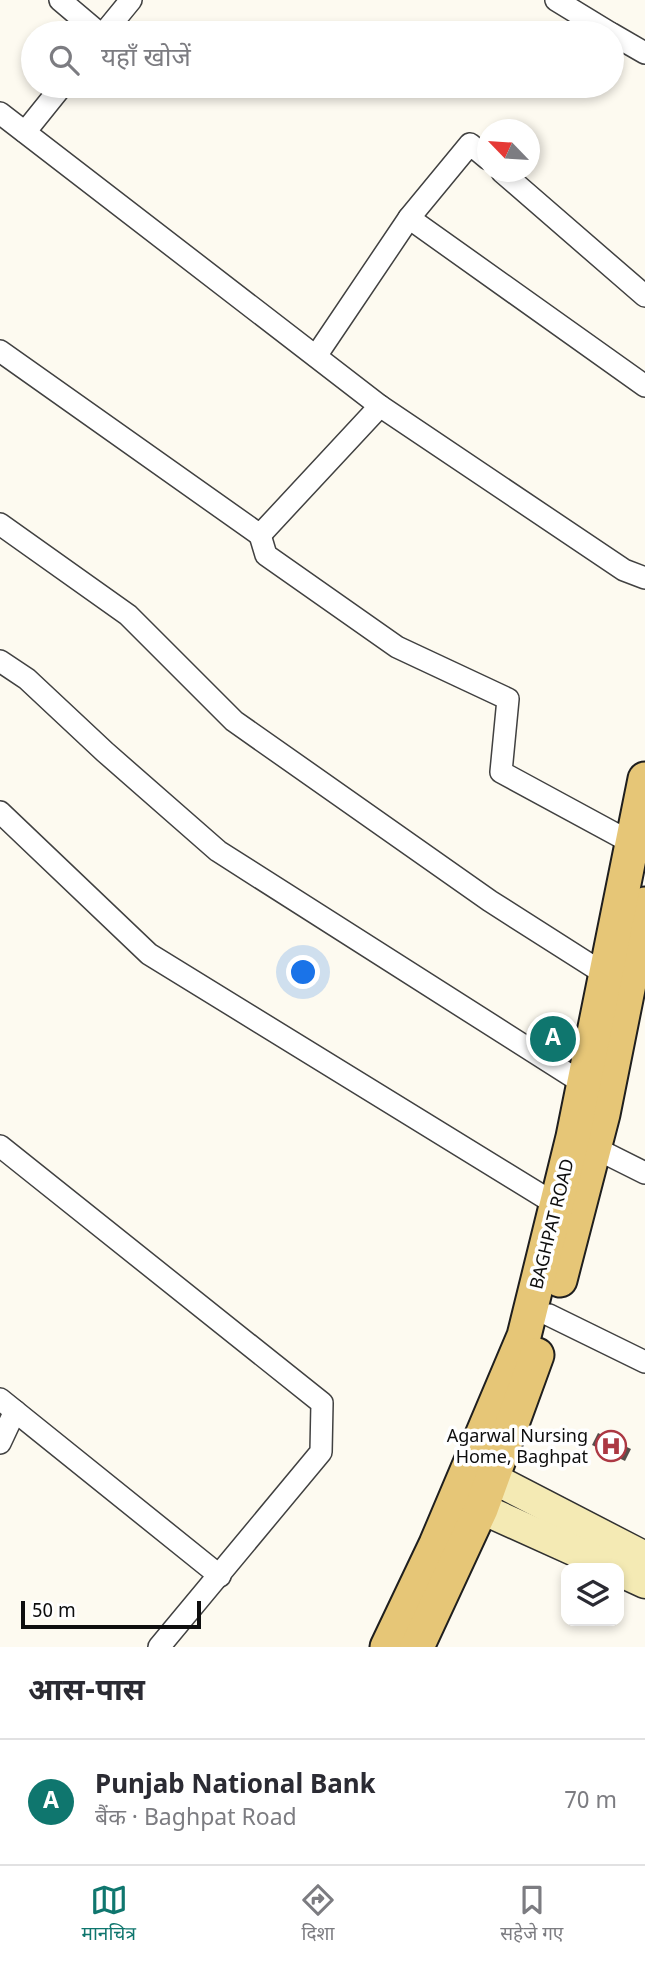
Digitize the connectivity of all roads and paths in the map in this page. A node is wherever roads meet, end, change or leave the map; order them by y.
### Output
1 (60, 0) edge
2 (131, 0) edge
3 (566, 3) edge
4 (87, 21) edge
5 (113, 21) edge
6 (592, 21) edge
7 (624, 41) edge
8 (645, 53) edge
9 (52, 98) edge
10 (0, 113) edge
11 (25, 132) junction
12 (477, 150) edge
13 (514, 182) edge
14 (409, 218) junction
15 (645, 296) edge
16 (0, 351) edge
17 (316, 356) junction
18 (645, 386) edge
19 (380, 406) junction
20 (0, 524) edge
21 (260, 535) junction
22 (645, 578) edge
23 (0, 661) edge
24 (645, 779) edge
25 (0, 811) edge
26 (632, 843) junction
27 (645, 904) edge
28 (617, 981) junction
29 (584, 1084) junction
30 (0, 1146) edge
31 (595, 1148) junction
32 (645, 1173) edge
33 (557, 1205) junction
34 (549, 1315) junction
35 (645, 1362) edge
36 (7, 1405) edge
37 (0, 1443) edge
38 (481, 1472) junction
39 (469, 1503) junction
40 (645, 1557) edge
41 (602, 1563) edge
42 (624, 1573) edge
43 (220, 1576) junction
44 (645, 1583) edge
45 (419, 1610) junction
46 (159, 1647) edge
47 (387, 1647) edge
48 (417, 1647) edge

1 - 4 street
2 - 5 street
3 - 6 street
7 - 8 street
9 - 11 street
10 - 11 street
11 - 17 street
12 - 14 street
13 - 15 street
14 - 17 street
14 - 18 street
16 - 21 street
17 - 19 street
19 - 21 street
19 - 22 street
20 - 28 street
21 - 26 street
23 - 29 street
24 - 26 main road, BAGHPAT ROAD
25 - 33 street
26 - 28 main road, BAGHPAT ROAD
27 - 28 main road
28 - 29 main road, BAGHPAT ROAD
28 - 31 main road
29 - 33 main road, BAGHPAT ROAD
30 - 43 street
31 - 32 street
31 - 34 main road
33 - 38 main road, BAGHPAT ROAD
34 - 35 street
34 - 38 main road
36 - 37 street
36 - 43 street
38 - 39 main road, BAGHPAT ROAD
38 - 40 main road
39 - 41 main road
39 - 45 main road, BAGHPAT ROAD
42 - 44 main road
43 - 46 street
45 - 47 main road, BAGHPAT ROAD
45 - 48 main road

